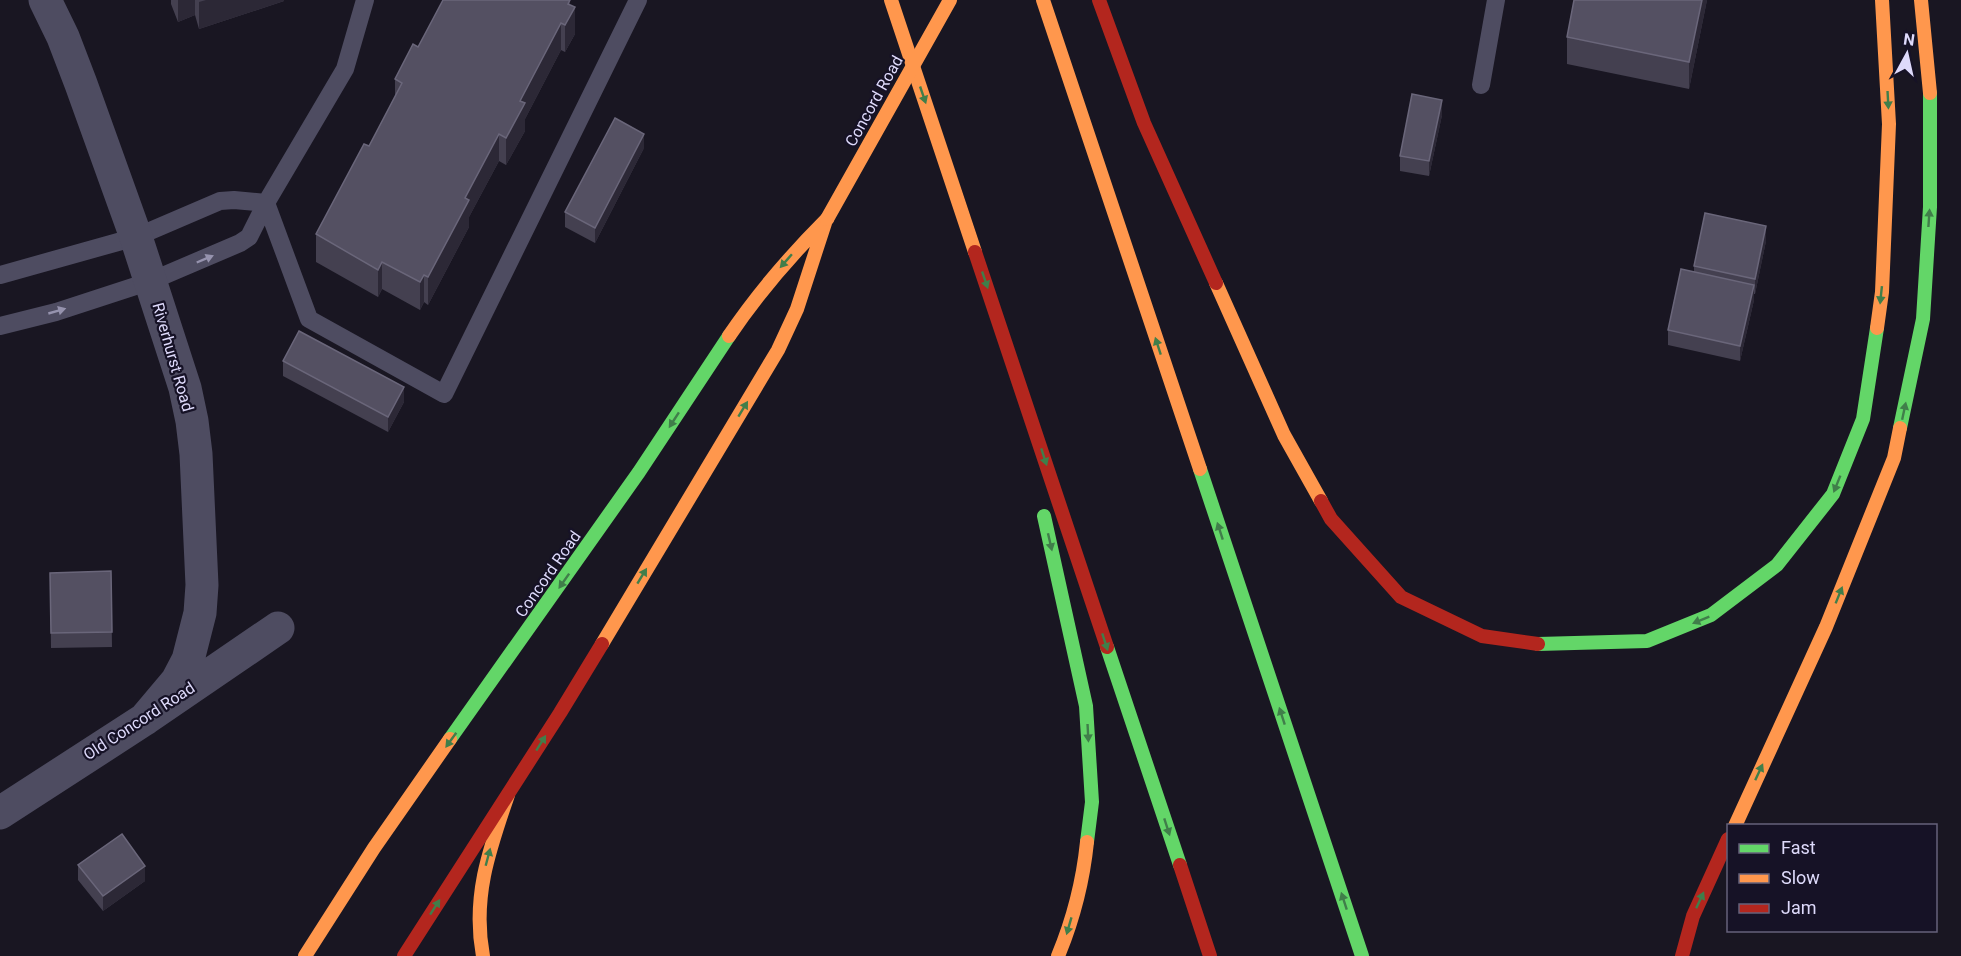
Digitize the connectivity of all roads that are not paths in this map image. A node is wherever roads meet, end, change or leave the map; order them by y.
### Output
1 (45, 0) edge
2 (365, 0) edge
3 (638, 0) edge
4 (891, 0) edge
5 (950, 0) edge
6 (1043, 0) edge
7 (1099, 0) edge
8 (1496, 0) edge
9 (1882, 0) edge
10 (1922, 0) edge
11 (1481, 85) dead end
12 (266, 203) junction
13 (827, 219) junction
14 (136, 237) junction
15 (0, 275) edge
16 (151, 282) junction
17 (0, 326) edge
18 (1005, 342) junction
19 (1036, 478) dead end
20 (1041, 501) dead end
21 (278, 628) dead end
22 (145, 719) junction
23 (508, 795) junction
24 (0, 813) edge
25 (1735, 824) edge
26 (1727, 841) edge
27 (305, 956) edge
28 (404, 956) edge
29 (483, 956) edge
30 (1058, 956) edge
31 (1210, 956) edge
32 (1362, 956) edge
33 (1682, 956) edge

1 - 14 street, Riverhurst Road
2 - 12 lane
3 - 12 lane
4 -> 18 main road
5 - 13 main road, Concord Road, bridge
32 -> 6 main road
9 -> 7 main road
8 - 11 lane
25 -> 10 main road
12 - 14 lane
16 -> 12 lane
23 -> 13 main road, Concord Road
13 -> 27 main road, Concord Road
14 - 15 lane
14 - 16 street, Riverhurst Road
17 -> 16 lane
16 - 22 street, Riverhurst Road
18 - 19 main road
18 -> 31 main road
20 -> 30 main road
21 - 22 street, Old Concord Road
22 - 24 street, Old Concord Road
28 -> 23 main road, Concord Road
29 -> 23 main road
33 -> 26 main road

